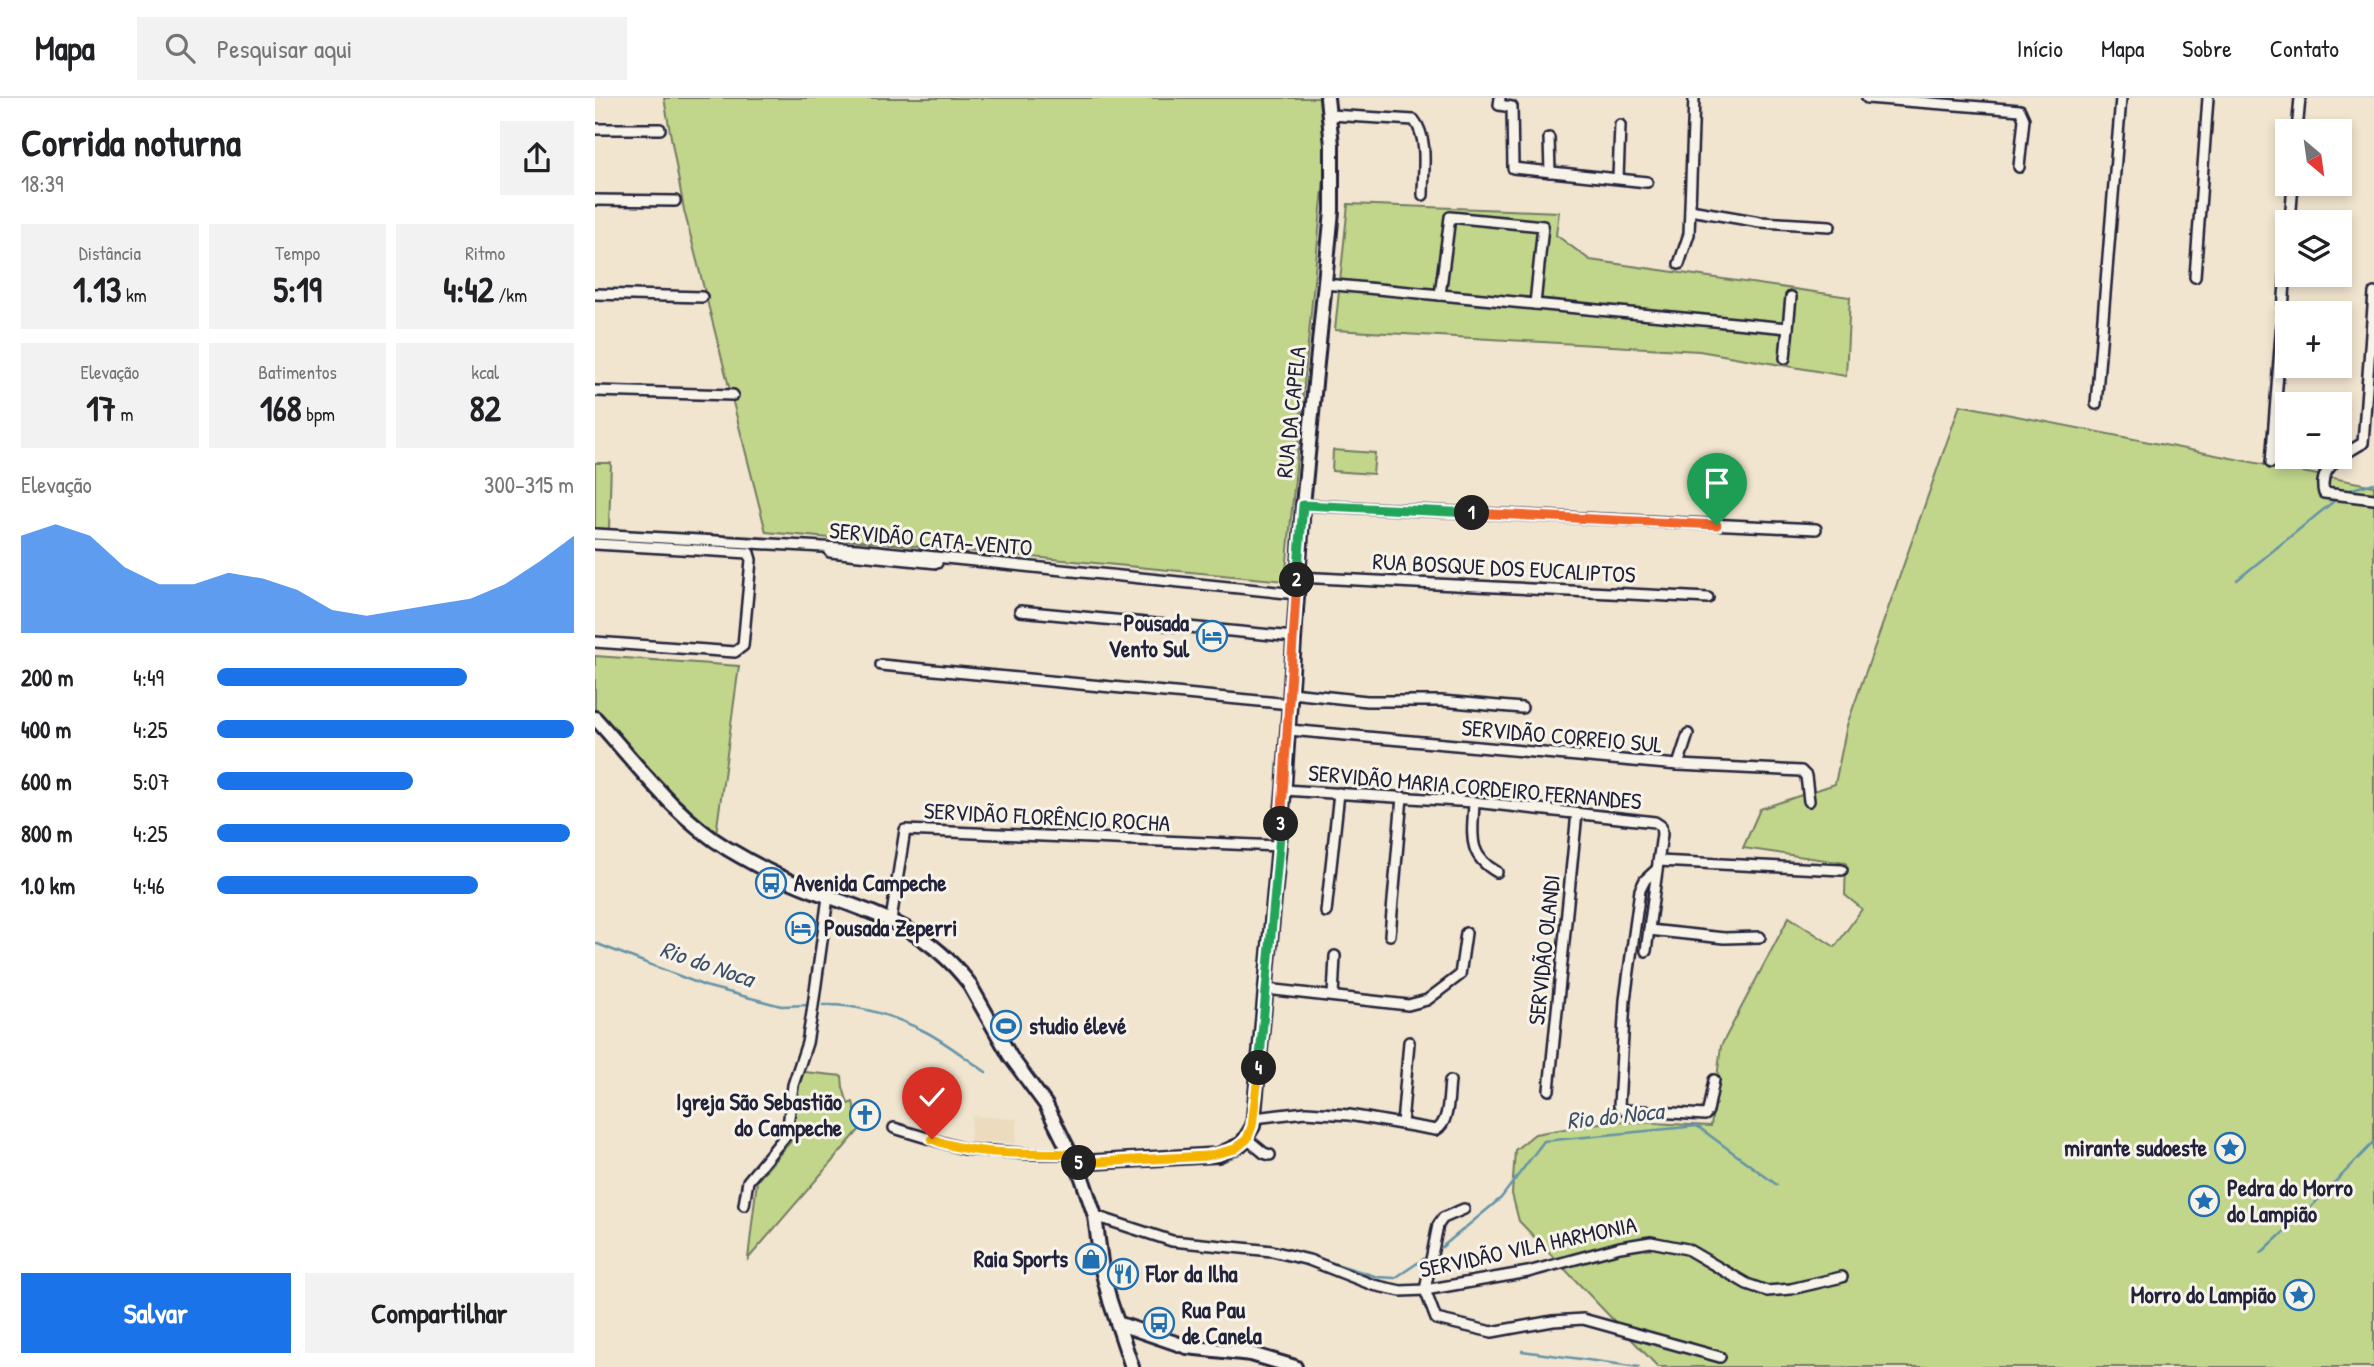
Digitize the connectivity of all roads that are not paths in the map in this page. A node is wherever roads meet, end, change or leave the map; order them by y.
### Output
1 (1327, 98) edge
2 (1500, 98) edge
3 (1694, 98) edge
4 (1867, 98) edge
5 (2121, 98) edge
6 (2208, 98) edge
7 (2300, 98) edge
8 (1951, 101) edge
9 (1329, 115) junction
10 (2298, 119) edge
11 (1619, 125) dead end
12 (595, 129) edge
13 (660, 129) dead end
14 (1549, 138) dead end
15 (2019, 167) dead end
16 (1550, 172) junction
17 (1618, 178) junction
18 (1647, 182) dead end
19 (1423, 195) dead end
20 (595, 200) edge
21 (675, 201) dead end
22 (1690, 210) junction
23 (1830, 226) dead end
24 (1679, 264) dead end
25 (2195, 277) dead end
26 (1325, 284) junction
27 (2285, 287) edge
28 (2374, 293) edge
29 (595, 294) edge
30 (1440, 295) junction
31 (702, 297) dead end
32 (1791, 297) dead end
33 (1535, 304) junction
34 (1788, 328) junction
35 (1784, 358) dead end
36 (595, 391) edge
37 (733, 395) dead end
38 (2096, 404) dead end
39 (2271, 463) dead end
40 (2374, 499) edge
41 (1303, 505) junction
42 (1816, 529) dead end
43 (595, 534) edge
44 (663, 543) junction
45 (595, 544) edge
46 (1298, 577) junction
47 (1297, 594) junction
48 (1708, 598) dead end
49 (1020, 611) dead end
50 (1294, 638) junction
51 (595, 642) edge
52 (881, 666) dead end
53 (1291, 699) junction
54 (1522, 708) dead end
55 (595, 718) edge
56 (1289, 730) junction
57 (1688, 734) dead end
58 (1678, 765) junction
59 (1284, 790) junction
60 (1339, 793) junction
61 (1402, 797) junction
62 (1809, 801) dead end
63 (1473, 802) junction
64 (1577, 813) junction
65 (1279, 846) junction
66 (1657, 865) junction
67 (1842, 870) dead end
68 (1497, 872) dead end
69 (828, 897) junction
70 (1326, 912) dead end
71 (891, 920) junction
72 (1649, 930) junction
73 (1467, 933) dead end
74 (1389, 935) dead end
75 (1760, 937) dead end
76 (1646, 951) dead end
77 (1335, 956) dead end
78 (1266, 989) junction
79 (1333, 996) junction
80 (1409, 1042) dead end
81 (1714, 1080) dead end
82 (1450, 1081) dead end
83 (1549, 1090) dead end
84 (1254, 1118) junction
85 (1402, 1124) junction
86 (894, 1128) dead end
87 (1247, 1139) junction
88 (1270, 1155) dead end
89 (1073, 1158) junction
90 (744, 1205) dead end
91 (1464, 1209) dead end
92 (1095, 1216) junction
93 (1842, 1277) dead end
94 (1425, 1290) junction
95 (1118, 1323) junction
96 (1720, 1357) dead end
97 (1132, 1367) edge
98 (1295, 1367) edge

1 - 9 main road, RUA DA CAPELA
2 - 16 street
3 - 22 street
4 - 8 street
5 - 38 street
6 - 25 street
7 - 10 street
8 - 15 street
9 - 19 street
9 - 26 main road, RUA DA CAPELA
11 - 17 street
12 - 13 street
14 - 16 street
16 - 17 street
17 - 18 street
20 - 21 street
22 - 23 street
22 - 24 street
26 - 30 street
26 - 41 main road, RUA DA CAPELA
27 - 39 street
28 - 40 street
29 - 31 street
30 - 33 street
30 - 33 street
32 - 34 street
33 - 34 street
34 - 35 street
36 - 37 street
41 - 42 street
41 - 46 main road, RUA DA CAPELA
43 - 44 street, SERVIDÃO CATA-VENTO
44 - 45 street
44 - 47 street, SERVIDÃO CATA-VENTO
44 - 51 street
46 - 47 main road, RUA DA CAPELA
46 - 48 street, RUA BOSQUE DOS EUCALIPTOS
47 - 50 main road, RUA DA CAPELA
49 - 50 street
50 - 53 main road, RUA DA CAPELA
52 - 53 street
53 - 54 street
53 - 56 main road, RUA DA CAPELA
55 - 69 main road
56 - 58 street, SERVIDÃO CORREIO SUL
56 - 59 main road, RUA DA CAPELA
57 - 58 street
58 - 62 street, SERVIDÃO CORREIO SUL
59 - 60 street, SERVIDÃO MARIA CORDEIRO FERNANDES
59 - 65 main road, RUA DA CAPELA
60 - 61 street, SERVIDÃO MARIA CORDEIRO FERNANDES
60 - 70 street
61 - 63 street, SERVIDÃO MARIA CORDEIRO FERNANDES
61 - 74 street
63 - 64 street, SERVIDÃO MARIA CORDEIRO FERNANDES
63 - 68 street
64 - 66 street, SERVIDÃO MARIA CORDEIRO FERNANDES
64 - 83 street, SERVIDÃO OLANDI
65 - 71 street, SERVIDÃO FLORÊNCIO ROCHA
65 - 78 main road, RUA DA CAPELA
66 - 67 street
66 - 72 street, SERVIDÃO MARIA CORDEIRO FERNANDES
66 - 81 street
69 - 71 main road
69 - 90 street
71 - 89 main road
72 - 75 street
72 - 76 street, SERVIDÃO MARIA CORDEIRO FERNANDES
73 - 79 street
77 - 79 street
78 - 79 street
78 - 84 main road, RUA DA CAPELA
80 - 85 street
82 - 85 street
84 - 85 street
84 - 87 main road, RUA DA CAPELA
86 - 89 street
87 - 88 street
87 - 89 main road
89 - 92 main road
91 - 94 street
92 - 94 street, SERVIDÃO VILA HARMONIA
92 - 95 main road
93 - 94 street, SERVIDÃO VILA HARMONIA
94 - 96 street
95 - 97 main road
95 - 98 main road

